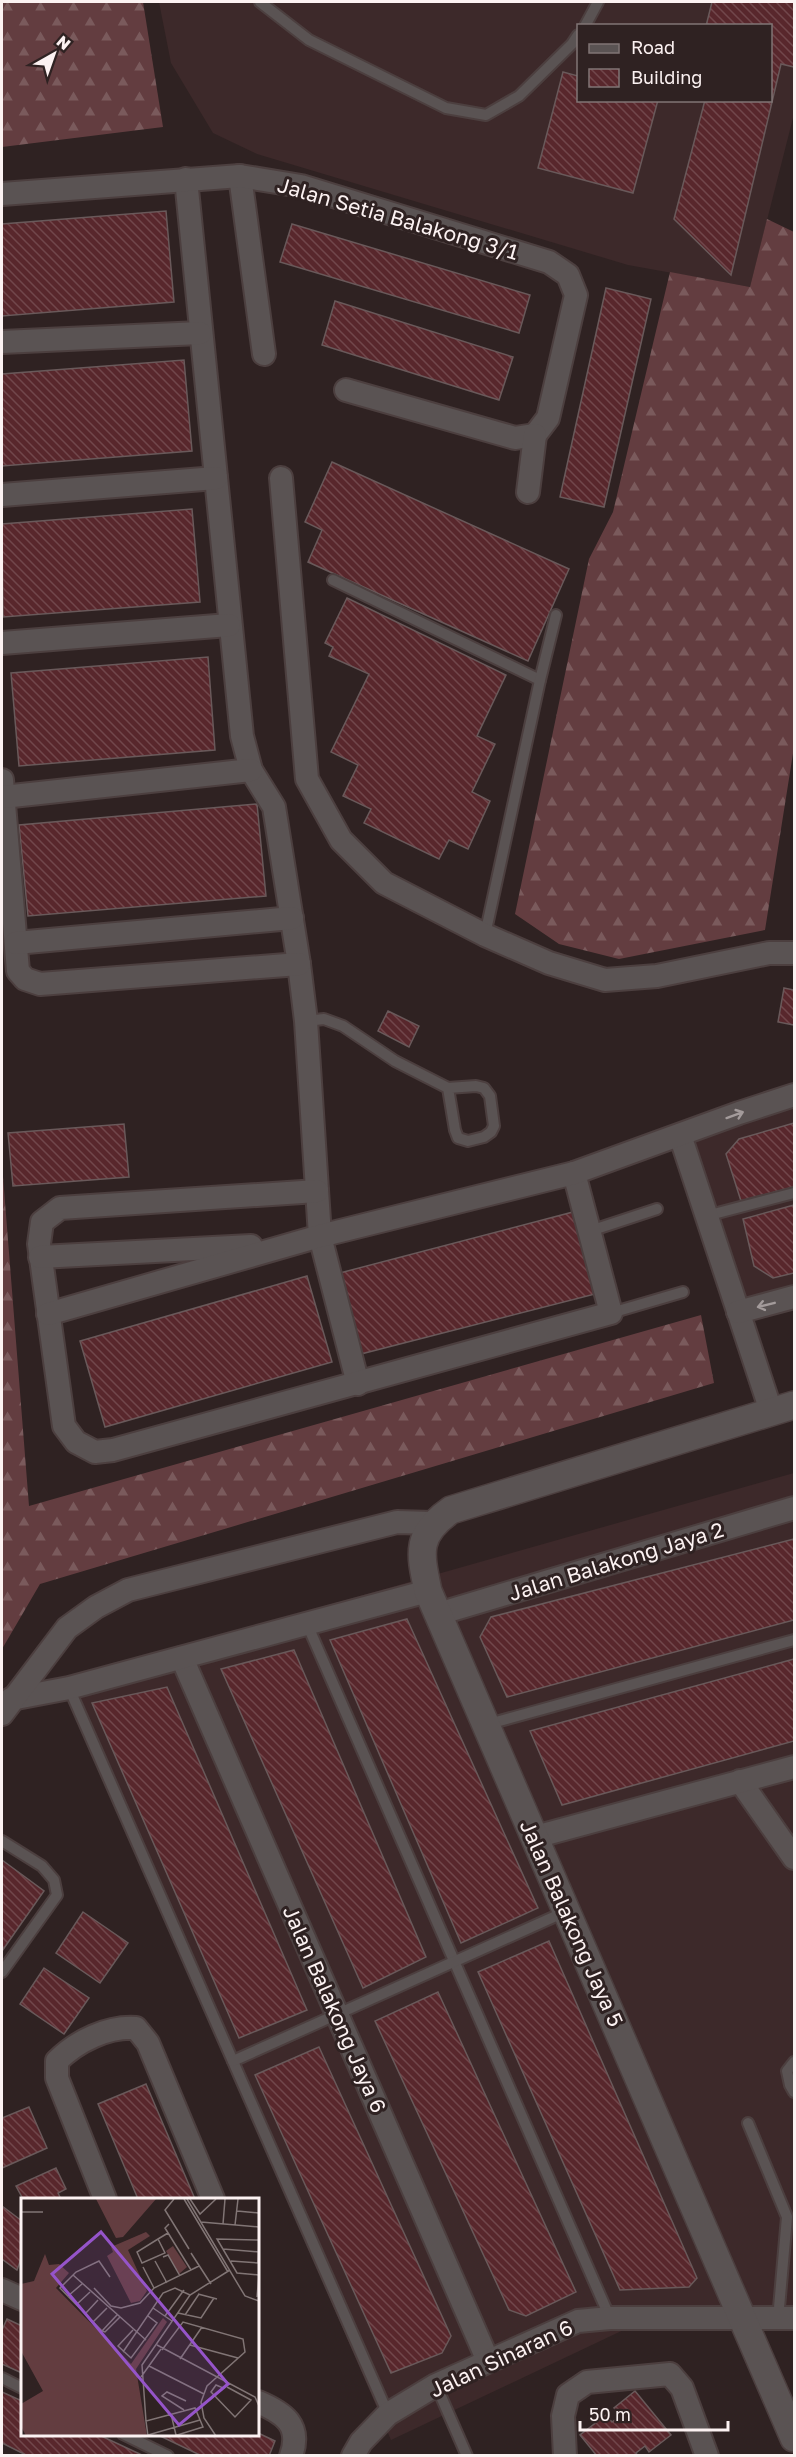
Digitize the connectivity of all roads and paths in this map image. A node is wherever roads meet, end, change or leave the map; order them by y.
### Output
1 (260, 2) edge
2 (598, 2) edge
3 (586, 24) edge
4 (577, 37) edge
5 (240, 176) junction
6 (186, 179) junction
7 (2, 194) edge
8 (200, 333) junction
9 (2, 342) edge
10 (264, 354) dead end
11 (346, 390) dead end
12 (535, 435) junction
13 (216, 477) junction
14 (280, 478) dead end
15 (528, 492) dead end
16 (2, 495) edge
17 (333, 580) dead end
18 (556, 615) dead end
19 (229, 625) junction
20 (2, 642) edge
21 (540, 681) junction
22 (251, 770) junction
23 (2, 788) edge
24 (292, 918) junction
25 (485, 935) junction
26 (16, 943) junction
27 (795, 953) edge
28 (299, 964) junction
29 (306, 1021) junction
30 (448, 1088) junction
31 (795, 1095) edge
32 (680, 1135) junction
33 (574, 1173) junction
34 (316, 1191) junction
35 (795, 1193) edge
36 (657, 1209) dead end
37 (706, 1216) junction
38 (590, 1231) junction
39 (320, 1236) junction
40 (292, 1244) junction
41 (40, 1257) junction
42 (683, 1292) dead end
43 (795, 1297) edge
44 (738, 1312) junction
45 (611, 1313) junction
46 (48, 1314) junction
47 (358, 1384) junction
48 (783, 1408) edge
49 (795, 1508) edge
50 (432, 1523) junction
51 (433, 1603) junction
52 (307, 1624) junction
53 (795, 1640) edge
54 (182, 1658) junction
55 (69, 1688) junction
56 (6, 1707) edge
57 (485, 1725) junction
58 (795, 1767) edge
59 (740, 1781) junction
60 (535, 1837) junction
61 (2, 1841) edge
62 (795, 1858) edge
63 (567, 1910) junction
64 (454, 1961) junction
65 (2, 1972) edge
66 (337, 2014) junction
67 (233, 2061) junction
68 (795, 2062) edge
69 (795, 2092) edge
70 (748, 2123) dead end
71 (105, 2198) edge
72 (213, 2198) edge
73 (610, 2318) junction
74 (786, 2319) edge
75 (745, 2320) junction
76 (488, 2361) junction
77 (2, 2378) edge
78 (436, 2385) junction
79 (21, 2388) edge
80 (260, 2403) edge
81 (388, 2414) junction
82 (127, 2436) edge
83 (795, 2438) edge
84 (168, 2456) edge
85 (291, 2456) edge
86 (353, 2456) edge
87 (468, 2456) edge
88 (565, 2456) edge
89 (707, 2456) edge

1 - 4 lane
2 - 3 lane
5 - 6 street, Jalan Setia Balakong 3/1
5 - 10 street
5 - 12 street, Jalan Setia Balakong 3/1
6 - 7 street, Jalan Setia Balakong 3/1
6 - 8 street
8 - 9 street
8 - 13 street
11 - 12 street
12 - 15 street
13 - 16 street
13 - 19 street
14 - 25 street
17 - 21 lane
18 - 21 lane
19 - 20 street
19 - 22 street
21 - 25 lane
22 - 23 street
22 - 24 street
23 - 26 street
24 - 26 street
24 - 28 street
25 - 27 street
26 - 28 street
28 - 29 street
29 - 30 lane
29 - 34 street
30 - 30 lane
32 -> 31 street
32 - 33 street
32 - 37 street
33 - 38 street
33 - 39 street
34 - 39 street
34 - 41 street
35 - 37 lane
36 - 38 lane
37 - 44 street
38 - 45 street
39 - 40 street
39 - 47 street
40 - 41 street
40 - 46 street
41 - 46 street
42 - 45 lane
43 -> 44 street
44 - 48 street
45 - 47 street
46 - 47 street
48 - 50 street
49 - 51 street, Jalan Balakong Jaya 2
50 - 51 street, Jalan Balakong Jaya 5
50 - 56 street
51 - 52 street, Jalan Balakong Jaya 2
51 - 57 street, Jalan Balakong Jaya 5
52 - 54 street, Jalan Balakong Jaya 2
52 - 64 lane
53 - 57 lane
54 - 55 street, Jalan Balakong Jaya 2
54 - 66 street, Jalan Balakong Jaya 6
55 - 56 street, Jalan Balakong Jaya 2
55 - 67 lane
57 - 60 street, Jalan Balakong Jaya 5
58 - 59 street
59 - 60 street
59 - 62 street
60 - 63 street, Jalan Balakong Jaya 5
61 - 65 lane
63 - 64 lane
63 - 75 street, Jalan Balakong Jaya 5
64 - 66 lane
64 - 73 lane
66 - 67 lane
66 - 76 street, Jalan Balakong Jaya 6
67 - 81 lane
68 - 69 lane
70 - 74 lane
71 - 72 street
73 - 75 street, Jalan Sinaran 6
73 - 76 street, Jalan Sinaran 6
74 - 75 street, Jalan Sinaran 6
75 - 83 street, Jalan Balakong Jaya 5
76 - 78 street, Jalan Sinaran 6
77 - 79 lane
78 - 81 street, Jalan Sinaran 6
78 - 87 lane
80 - 85 street
81 - 86 street, Jalan Sinaran 6
82 - 84 lane
88 - 89 street

